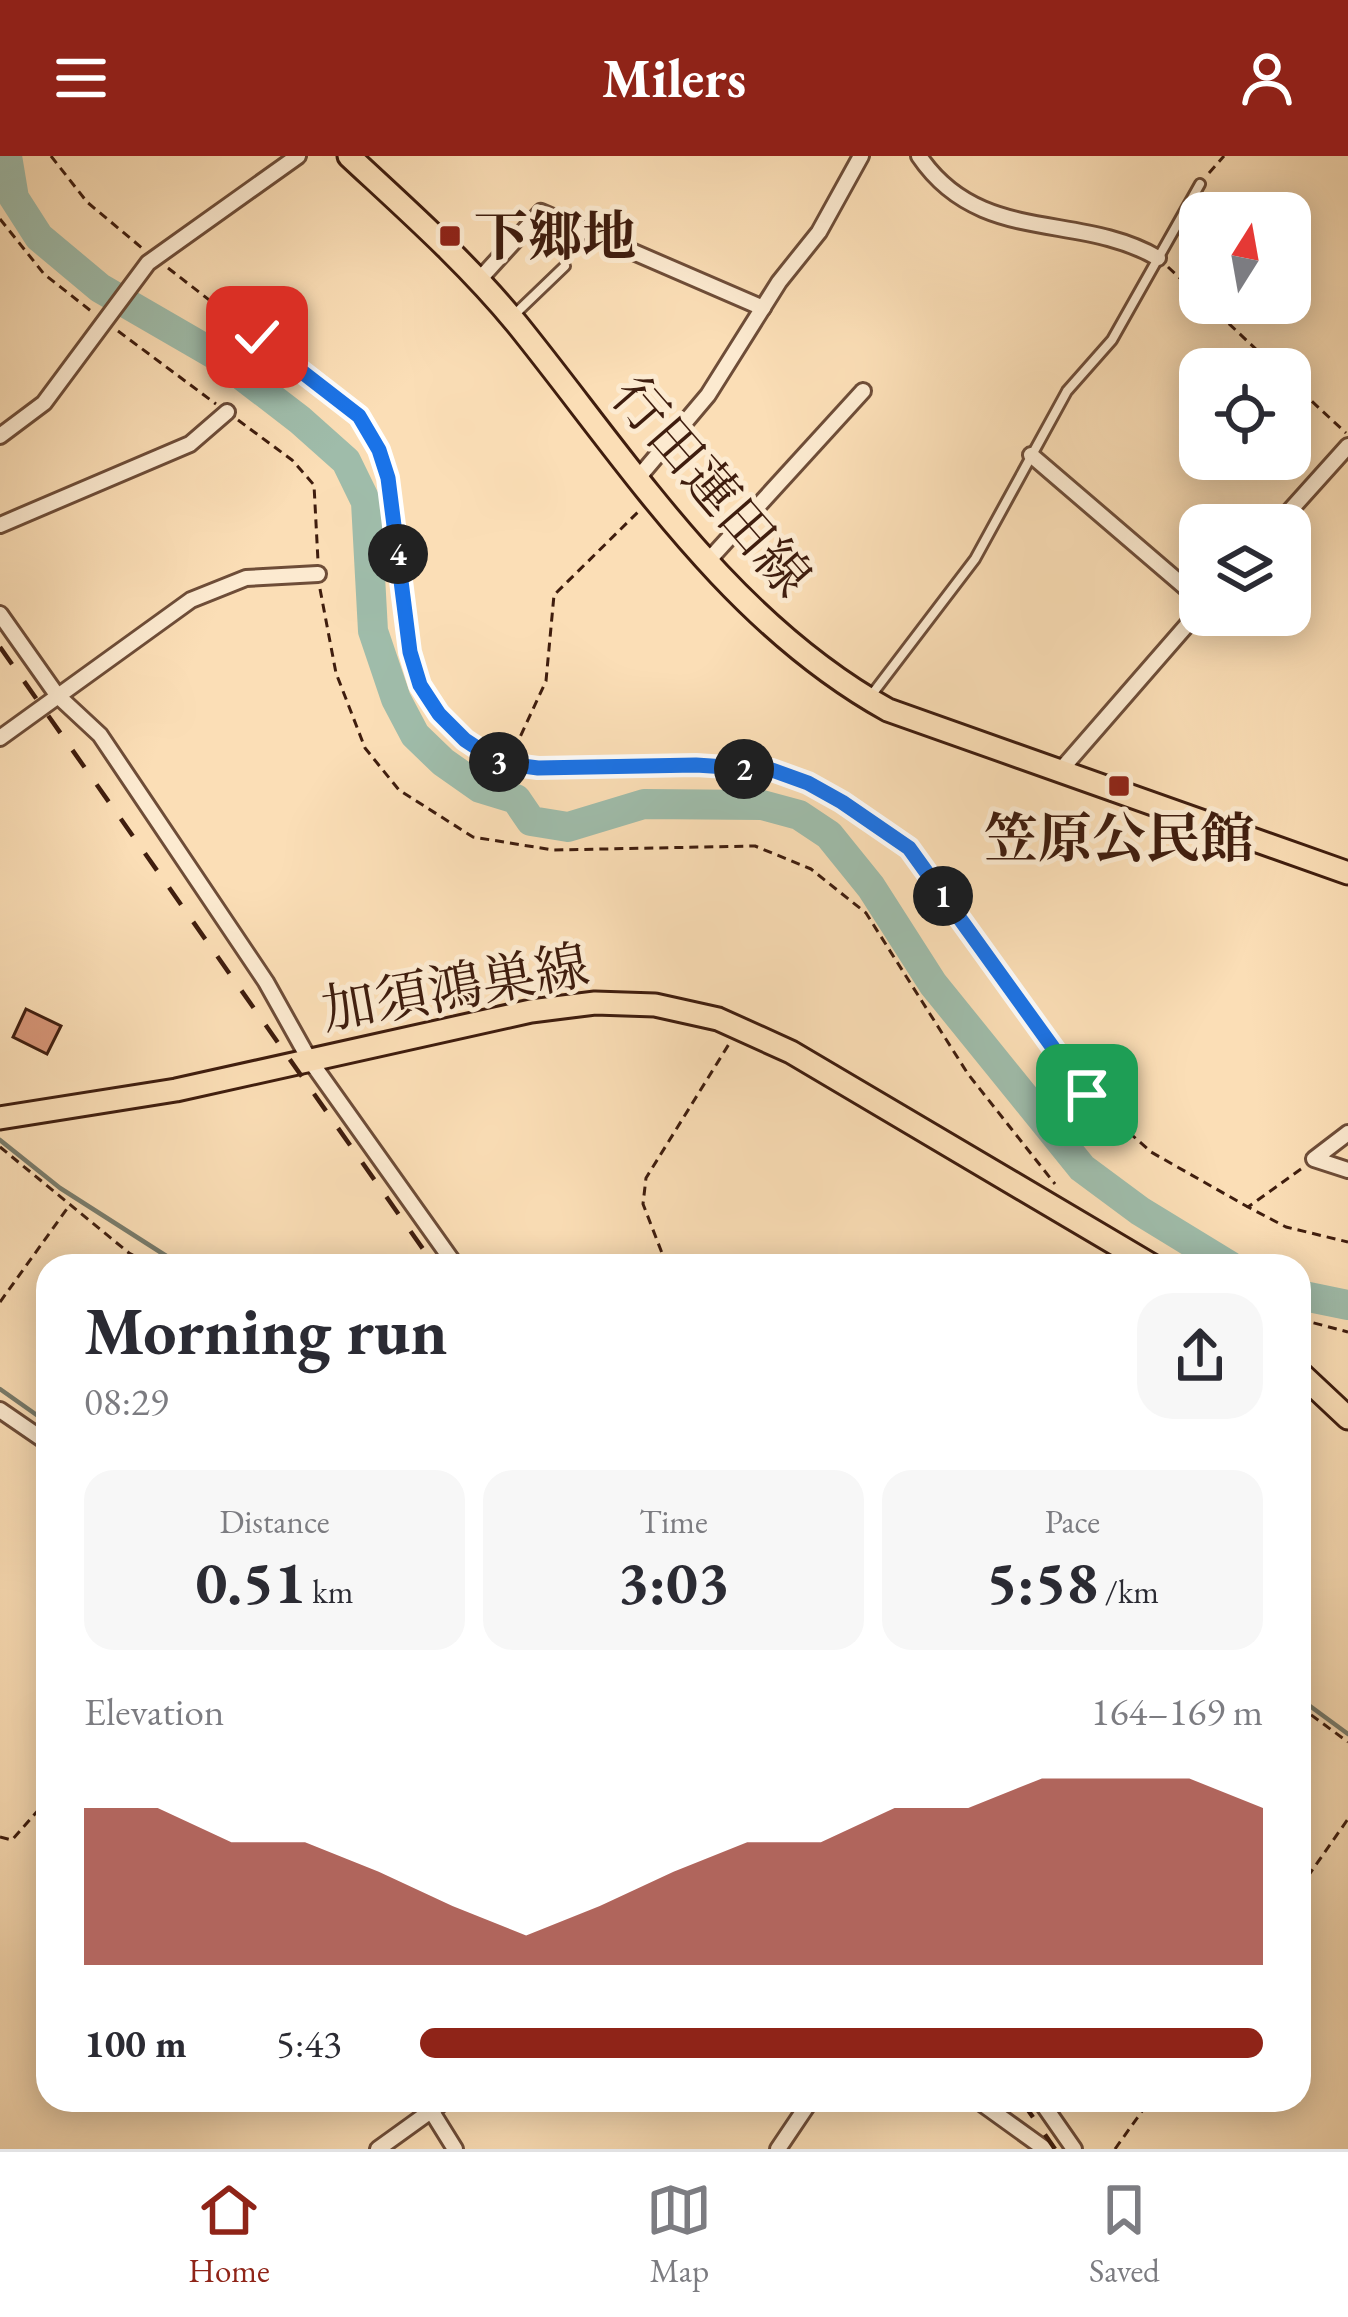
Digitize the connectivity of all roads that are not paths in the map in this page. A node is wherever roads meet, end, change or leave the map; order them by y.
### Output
1 (298, 156) edge
2 (350, 156) edge
3 (861, 156) edge
4 (919, 156) edge
5 (1200, 184) road end
6 (1158, 258) junction
7 (565, 266) dead end
8 (478, 281) junction
9 (763, 308) junction
10 (512, 318) junction
11 (863, 391) dead end
12 (227, 412) road end
13 (0, 436) edge
14 (1348, 446) edge
15 (1031, 455) junction
16 (638, 478) junction
17 (1296, 504) edge
18 (0, 525) edge
19 (706, 562) junction
20 (318, 574) road end
21 (1179, 582) edge
22 (0, 614) edge
23 (1179, 634) edge
24 (57, 695) junction
25 (868, 699) junction
26 (0, 738) edge
27 (1059, 772) junction
28 (1348, 873) edge
29 (309, 1059) junction
30 (0, 1118) edge
31 (1348, 1133) edge
32 (1348, 1170) edge
33 (447, 1254) edge
34 (1133, 1254) edge
35 (1311, 1389) edge
36 (0, 1410) edge
37 (1348, 1418) edge
38 (36, 1435) edge
39 (432, 2112) joint
40 (803, 2112) edge
41 (993, 2112) edge
42 (1048, 2112) edge
43 (378, 2149) edge
44 (455, 2149) edge
45 (778, 2149) edge
46 (1045, 2149) edge
47 (1074, 2149) edge

1 - 13 street
2 - 8 main road, 行田蓮田線
3 - 9 street
4 - 6 street
5 - 6 lane
6 - 15 lane
7 - 10 lane
8 - 9 street
8 - 10 main road, 行田蓮田線
9 - 16 street
10 - 16 main road, 行田蓮田線
11 - 19 street
12 - 18 street
14 - 17 street
15 - 21 street
15 - 25 lane
16 - 19 main road, 行田蓮田線
19 - 25 main road, 行田蓮田線
20 - 24 street
22 - 24 street
23 - 27 street
24 - 26 street
24 - 29 street
25 - 27 main road, 行田蓮田線
27 - 28 main road, 行田蓮田線
29 - 30 main road, 加須鴻巣線
29 - 33 street
29 - 34 main road, 加須鴻巣線
31 - 32 street
35 - 37 main road
36 - 38 street
39 - 43 street
39 - 44 street
40 - 45 street
41 - 46 street
42 - 47 street

